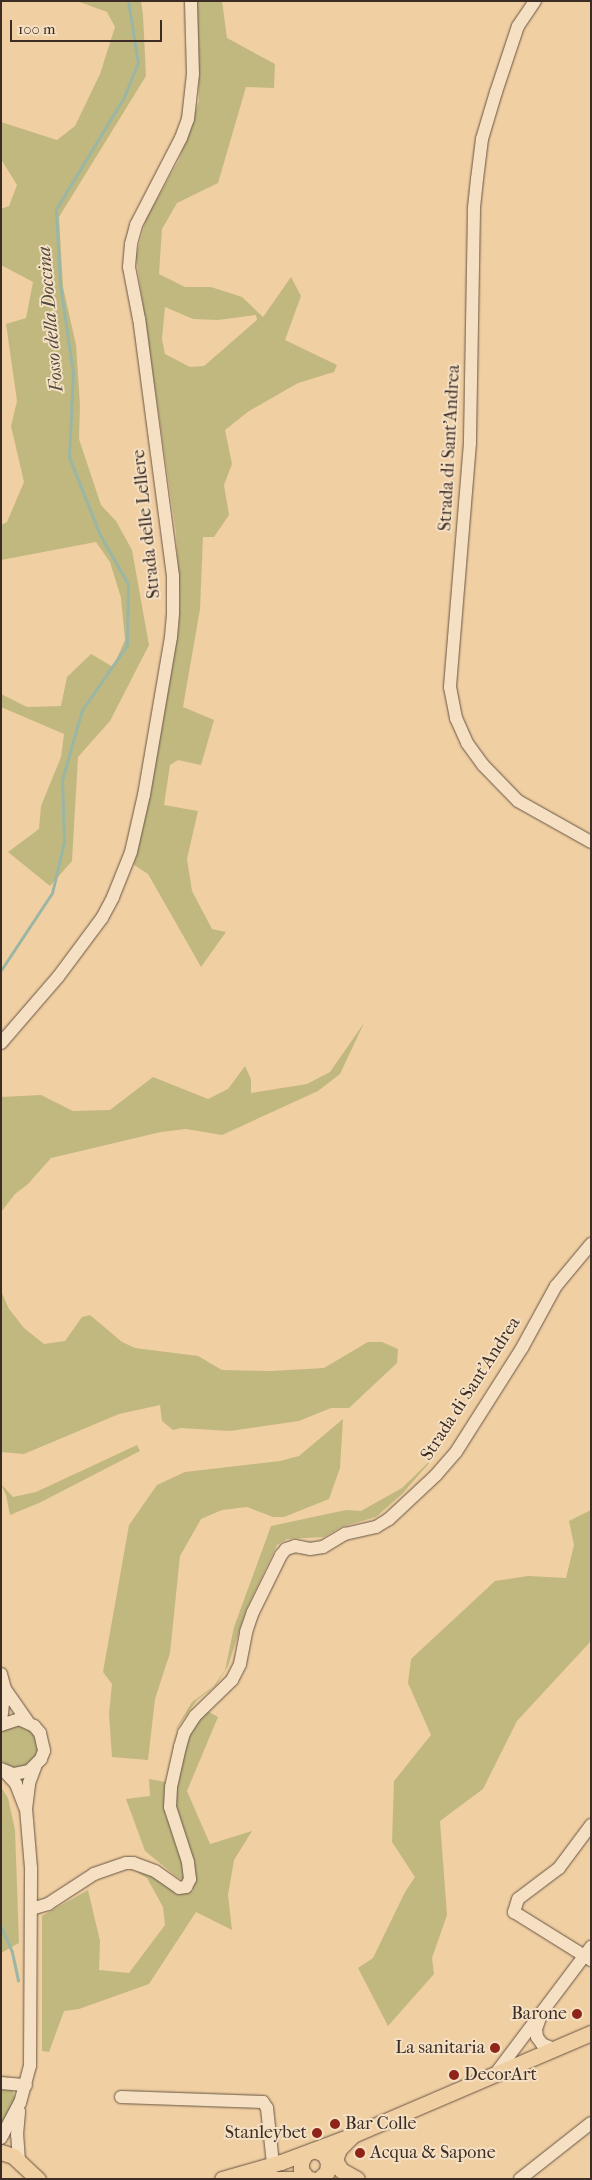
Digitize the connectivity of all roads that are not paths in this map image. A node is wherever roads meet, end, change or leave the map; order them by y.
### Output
1 (191, 1) edge
2 (535, 1) edge
3 (591, 842) edge
4 (1, 1042) edge
5 (591, 1244) edge
6 (1, 1674) edge
7 (5, 1689) junction
8 (1, 1721) edge
9 (26, 1721) junction
10 (1, 1725) edge
11 (35, 1767) junction
12 (3, 1770) edge
13 (26, 1809) junction
14 (591, 1825) edge
15 (31, 1909) junction
16 (589, 1954) edge
17 (541, 2015) junction
18 (591, 2033) edge
19 (554, 2048) junction
20 (496, 2073) junction
21 (1, 2083) edge
22 (26, 2085) junction
23 (121, 2097) dead end
24 (20, 2103) junction
25 (591, 2122) edge
26 (353, 2135) junction
27 (1, 2138) edge
28 (310, 2151) junction
29 (1, 2152) edge
30 (273, 2164) junction
31 (22, 2168) edge
32 (282, 2177) junction
33 (307, 2178) edge
34 (38, 2179) edge
35 (222, 2179) edge
36 (252, 2179) edge
37 (311, 2179) edge
38 (319, 2179) edge
39 (357, 2179) edge
40 (520, 2179) edge

1 - 4 street, Strada delle Lellere
2 - 3 street, Strada di Sant'Andrea
5 - 15 street, Strada di Sant'Andrea
6 - 7 street
7 - 8 street
7 - 9 street
9 - 10 street
9 - 11 street
11 - 12 street
11 - 13 street
12 - 13 street
13 - 15 street
14 - 16 street
15 - 22 street
16 - 17 street
17 - 19 street
17 - 20 street
18 - 19 main road
19 - 20 main road
20 - 26 main road
21 - 22 street
22 - 24 street
23 - 30 street
24 - 27 street
24 - 31 street
25 - 40 street
26 - 28 main road
26 - 39 main road
28 - 30 main road
28 - 33 main road
28 - 38 main road
29 - 31 main road
30 - 32 main road
30 - 35 main road
31 - 34 main road
32 - 33 main road
32 - 36 main road
33 - 37 main road

